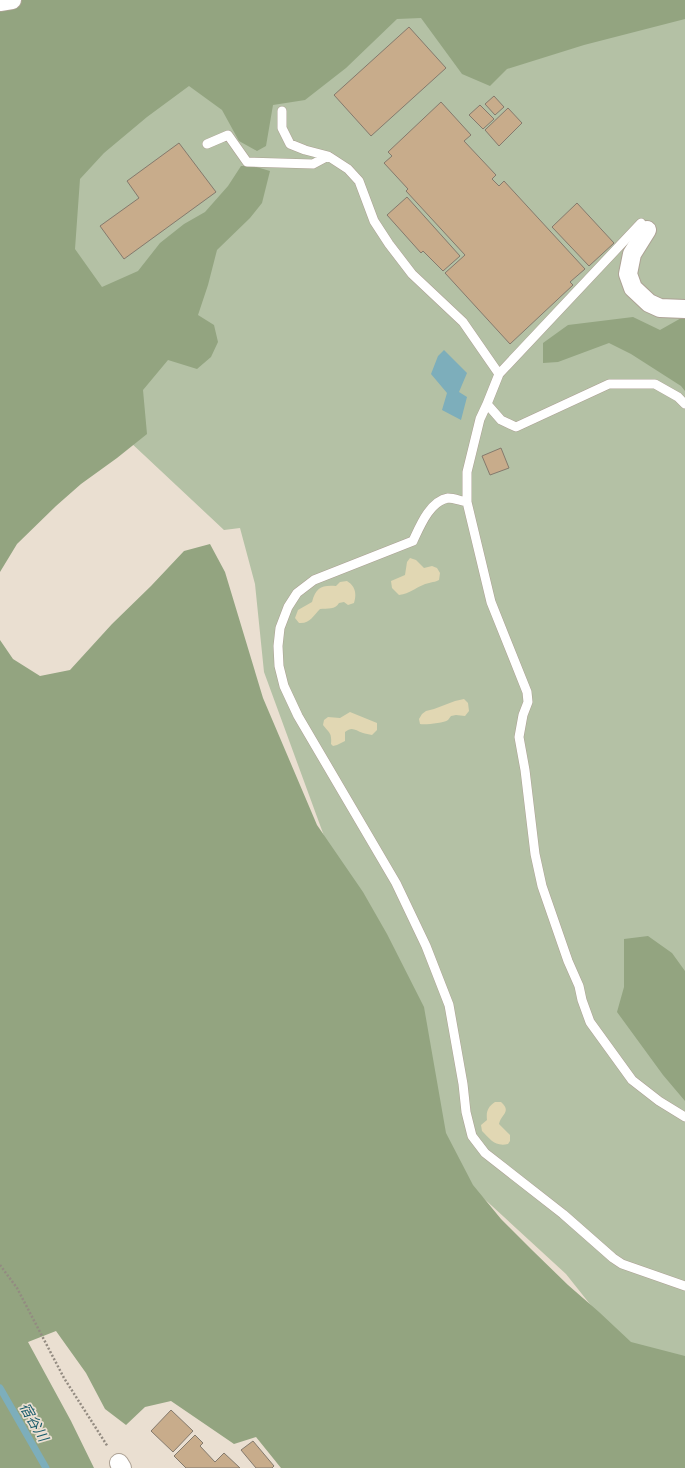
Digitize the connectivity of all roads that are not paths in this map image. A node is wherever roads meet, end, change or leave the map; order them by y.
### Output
1 (12, 0) edge
2 (0, 2) edge
3 (282, 111) dead end
4 (207, 144) dead end
5 (328, 156) junction
6 (644, 226) joint
7 (685, 309) edge
8 (499, 374) junction
9 (488, 404) junction
10 (685, 404) edge
11 (467, 502) junction
12 (685, 1117) edge
13 (685, 1286) edge

1 - 2 street
3 - 5 lane
4 - 5 lane
5 - 8 lane
6 - 7 street
6 - 8 lane
8 - 9 lane
9 - 10 lane
9 - 11 lane
11 - 12 lane
11 - 13 lane

